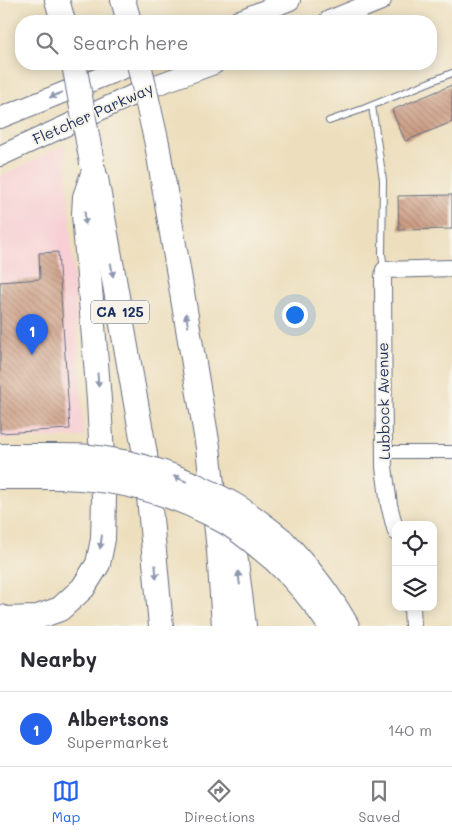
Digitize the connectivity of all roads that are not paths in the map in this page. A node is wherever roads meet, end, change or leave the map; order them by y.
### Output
1 (57, 0) edge
2 (124, 0) edge
3 (290, 0) edge
4 (381, 0) edge
5 (61, 15) edge
6 (128, 15) edge
7 (253, 15) edge
8 (344, 15) edge
9 (75, 70) edge
10 (119, 70) edge
11 (140, 70) edge
12 (198, 70) edge
13 (452, 73) edge
14 (372, 106) junction
15 (0, 118) edge
16 (329, 122) dead end
17 (0, 156) edge
18 (93, 167) junction
19 (452, 268) edge
20 (384, 270) junction
21 (195, 368) junction
22 (385, 452) junction
23 (452, 452) edge
24 (0, 456) edge
25 (57, 467) junction
26 (0, 477) edge
27 (393, 521) edge
28 (279, 550) junction
29 (412, 611) edge
30 (0, 617) edge
31 (161, 626) edge
32 (224, 626) edge
33 (244, 626) edge
34 (330, 626) edge
35 (346, 626) edge
36 (413, 626) edge

1 - 5 highway
2 - 6 highway
3 - 7 main road
4 - 8 main road
9 - 18 highway, CA 125, bridge
10 -> 15 main road, Fletcher Parkway
21 -> 11 highway, bridge
12 - 17 main road, Fletcher Parkway
13 - 14 lane
14 - 16 lane
14 - 20 lane
18 -> 30 highway
18 -> 31 highway, CA 125
19 - 20 street
20 - 22 street, Lubbock Avenue
21 - 32 highway
33 -> 21 highway
22 - 23 street
22 - 27 street, Lubbock Avenue
24 - 25 highway
25 - 26 highway
25 - 28 highway, bridge
28 - 34 highway
28 - 35 highway
29 - 36 street

